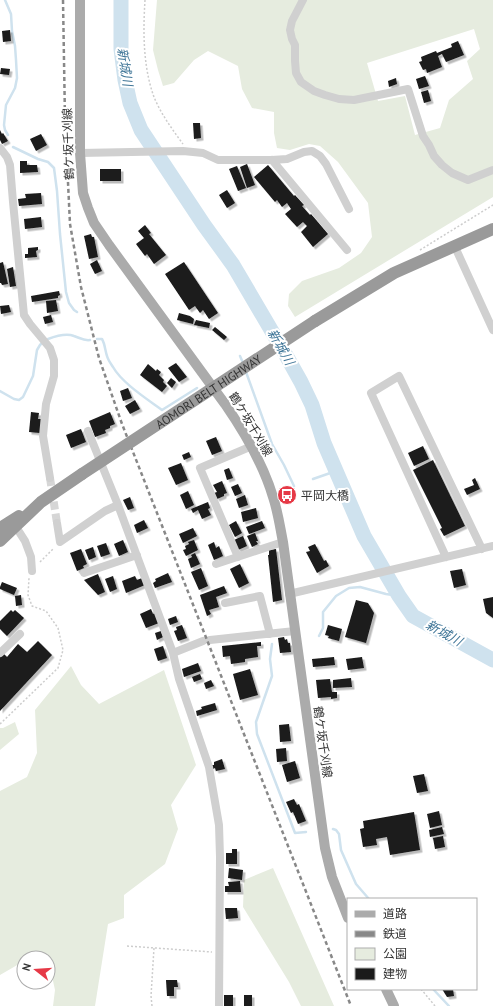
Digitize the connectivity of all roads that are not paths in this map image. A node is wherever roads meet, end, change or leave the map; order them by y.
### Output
1 (80, 0) edge
2 (303, 0) edge
3 (0, 148) edge
4 (80, 153) junction
5 (272, 160) junction
6 (493, 170) edge
7 (349, 209) dead end
8 (493, 229) edge
9 (455, 247) junction
10 (347, 250) dead end
11 (493, 330) edge
12 (88, 431) dead end
13 (252, 446) junction
14 (50, 478) tunnel mouth
15 (40, 502) junction
16 (118, 505) junction
17 (57, 523) tunnel mouth
18 (16, 527) junction
19 (0, 528) edge
20 (0, 541) edge
21 (283, 542) junction
22 (493, 546) edge
23 (482, 549) junction
24 (137, 555) junction
25 (238, 557) junction
26 (446, 557) junction
27 (216, 564) dead end
28 (32, 570) road end
29 (84, 573) dead end
30 (289, 594) junction
31 (225, 603) dead end
32 (295, 631) junction
33 (20, 634) dead end
34 (270, 634) junction
35 (0, 653) edge
36 (173, 653) junction
37 (345, 906) edge
38 (386, 990) edge
39 (219, 1006) edge
40 (394, 1006) edge

1 - 4 main road, 鶴ケ坂千刈線
2 - 6 street
3 - 14 street
4 - 5 street
4 - 13 main road, 鶴ケ坂千刈線
5 - 7 street
5 - 10 street
8 - 9 highway, AOMORI BELT HIGHWAY
9 - 11 street
9 - 15 highway, AOMORI BELT HIGHWAY, bridge
12 - 16 street
13 - 21 main road, 鶴ケ坂千刈線
13 - 25 street
15 - 18 highway, AOMORI BELT HIGHWAY
15 - 19 highway
16 - 17 street
16 - 24 street
18 - 20 highway, AOMORI BELT HIGHWAY
18 - 28 street
21 - 25 street
21 - 30 main road, 鶴ケ坂千刈線
22 - 23 street
23 - 26 street
23 - 26 street
24 - 29 street
24 - 36 street
25 - 27 street
26 - 30 street
30 - 32 main road, 鶴ケ坂千刈線
31 - 34 street
32 - 34 street
32 - 37 main road, 鶴ケ坂千刈線
33 - 35 street
34 - 36 street
36 - 39 street
38 - 40 main road

